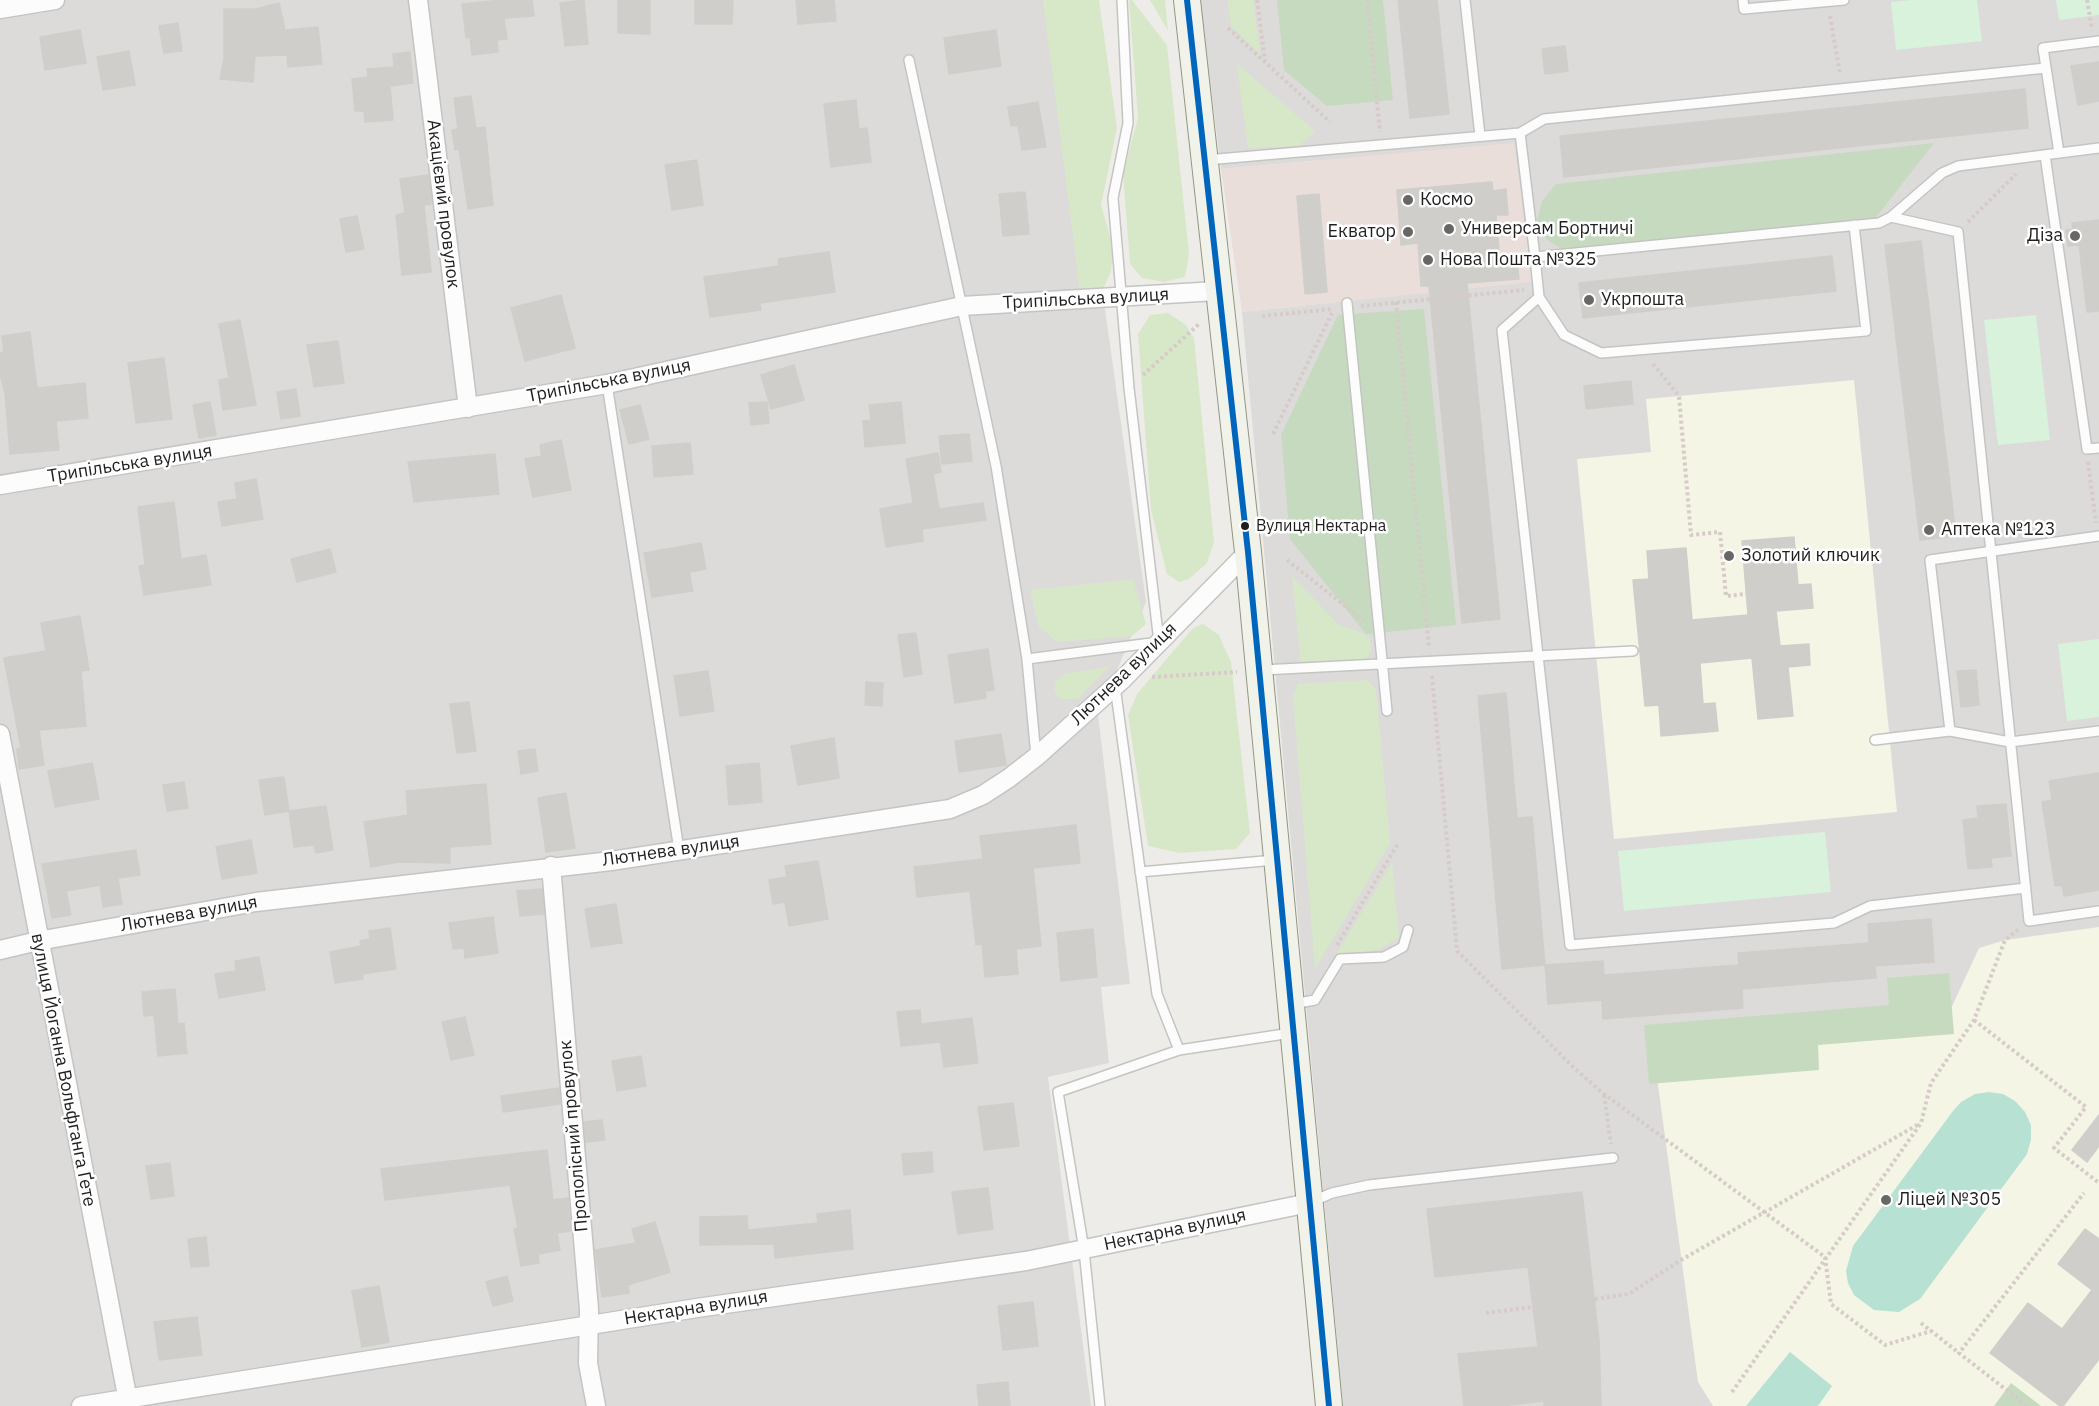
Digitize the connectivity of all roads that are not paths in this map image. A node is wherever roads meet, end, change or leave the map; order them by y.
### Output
1 (55, 0) edge
2 (418, 0) edge
3 (1122, 0) edge
4 (1187, 0) edge
5 (1465, 0) edge
6 (1743, 0) edge
7 (1844, 0) edge
8 (0, 9) edge
9 (2099, 41) edge
10 (909, 60) dead end
11 (2046, 68) junction
12 (1520, 133) junction
13 (1480, 136) junction
14 (2099, 148) edge
15 (2059, 153) junction
16 (2045, 154) junction
17 (1204, 161) junction
18 (1891, 217) junction
19 (1854, 225) junction
20 (1535, 257) junction
21 (1217, 291) junction
22 (1539, 292) junction
23 (1120, 297) junction
24 (1348, 305) road end
25 (962, 306) junction
26 (608, 384) junction
27 (468, 408) junction
28 (2099, 448) edge
29 (0, 485) edge
30 (2098, 537) edge
31 (1248, 552) junction
32 (1991, 553) junction
33 (1159, 642) junction
34 (1633, 651) dead end
35 (1536, 656) junction
36 (1027, 659) junction
37 (1382, 664) junction
38 (1259, 671) junction
39 (1119, 683) junction
40 (1387, 711) dead end
41 (1950, 731) junction
42 (2099, 731) edge
43 (0, 734) edge
44 (1875, 740) dead end
45 (2010, 742) junction
46 (1036, 757) junction
47 (679, 850) junction
48 (1277, 860) junction
49 (551, 866) junction
50 (1140, 872) junction
51 (2026, 888) junction
52 (2099, 911) edge
53 (1408, 930) dead end
54 (38, 941) junction
55 (0, 950) edge
56 (1291, 1005) junction
57 (1293, 1033) junction
58 (1179, 1050) junction
59 (1613, 1158) road end
60 (1309, 1203) junction
61 (1084, 1250) junction
62 (587, 1325) junction
63 (128, 1402) edge
64 (81, 1406) edge
65 (596, 1406) edge
66 (1100, 1406) edge
67 (1329, 1406) edge

1 - 8 street
2 - 27 street, Акацієвий провулок
3 - 23 lane
4 - 17 main road
5 - 13 lane
6 - 7 lane
9 - 11 lane
10 - 25 lane
11 - 12 lane
11 - 15 lane
12 - 13 lane
12 - 20 lane
13 - 17 lane
14 - 15 lane
15 - 16 lane
16 - 18 lane
16 - 28 lane
17 - 21 main road
18 - 19 lane
18 - 32 lane
19 - 20 lane
19 - 22 lane
20 - 22 lane
21 - 23 street, Трипільська вулиця
21 - 31 main road
22 - 35 lane
23 - 25 street, Трипільська вулиця
23 - 33 lane
24 - 37 lane
25 - 26 street, Трипільська вулиця
25 - 36 lane
26 - 27 street, Трипільська вулиця
26 - 47 lane
27 - 29 street, Трипільська вулиця
30 - 32 lane
31 - 33 street, Лютнева вулиця
31 - 38 main road
32 - 41 lane
32 - 45 lane
33 - 36 lane
33 - 39 street, Лютнева вулиця
34 - 35 lane
35 - 37 lane
35 - 51 lane
36 - 46 lane
37 - 38 lane
37 - 40 lane
38 - 48 main road
39 - 46 street, Лютнева вулиця
39 - 50 lane
41 - 44 lane
41 - 45 lane
42 - 45 lane
43 - 54 street, вулиця Йоганна Вольфганга Ґете
45 - 51 lane
46 - 47 street, Лютнева вулиця
47 - 49 street, Лютнева вулиця
48 - 50 lane
48 - 56 main road
49 - 54 street, Лютнева вулиця
49 - 62 street, Прополісний провулок
50 - 58 lane
51 - 52 lane
53 - 56 lane
54 - 55 street, Лютнева вулиця
54 - 63 street, вулиця Йоганна Вольфганга Ґете
56 - 57 main road
57 - 58 lane
57 - 60 main road
58 - 61 lane
59 - 60 lane
60 - 61 street, Нектарна вулиця
60 - 67 main road
61 - 62 street, Нектарна вулиця
61 - 66 lane
62 - 63 street, Нектарна вулиця
62 - 65 street, Прополісний провулок
63 - 64 street, Нектарна вулиця

